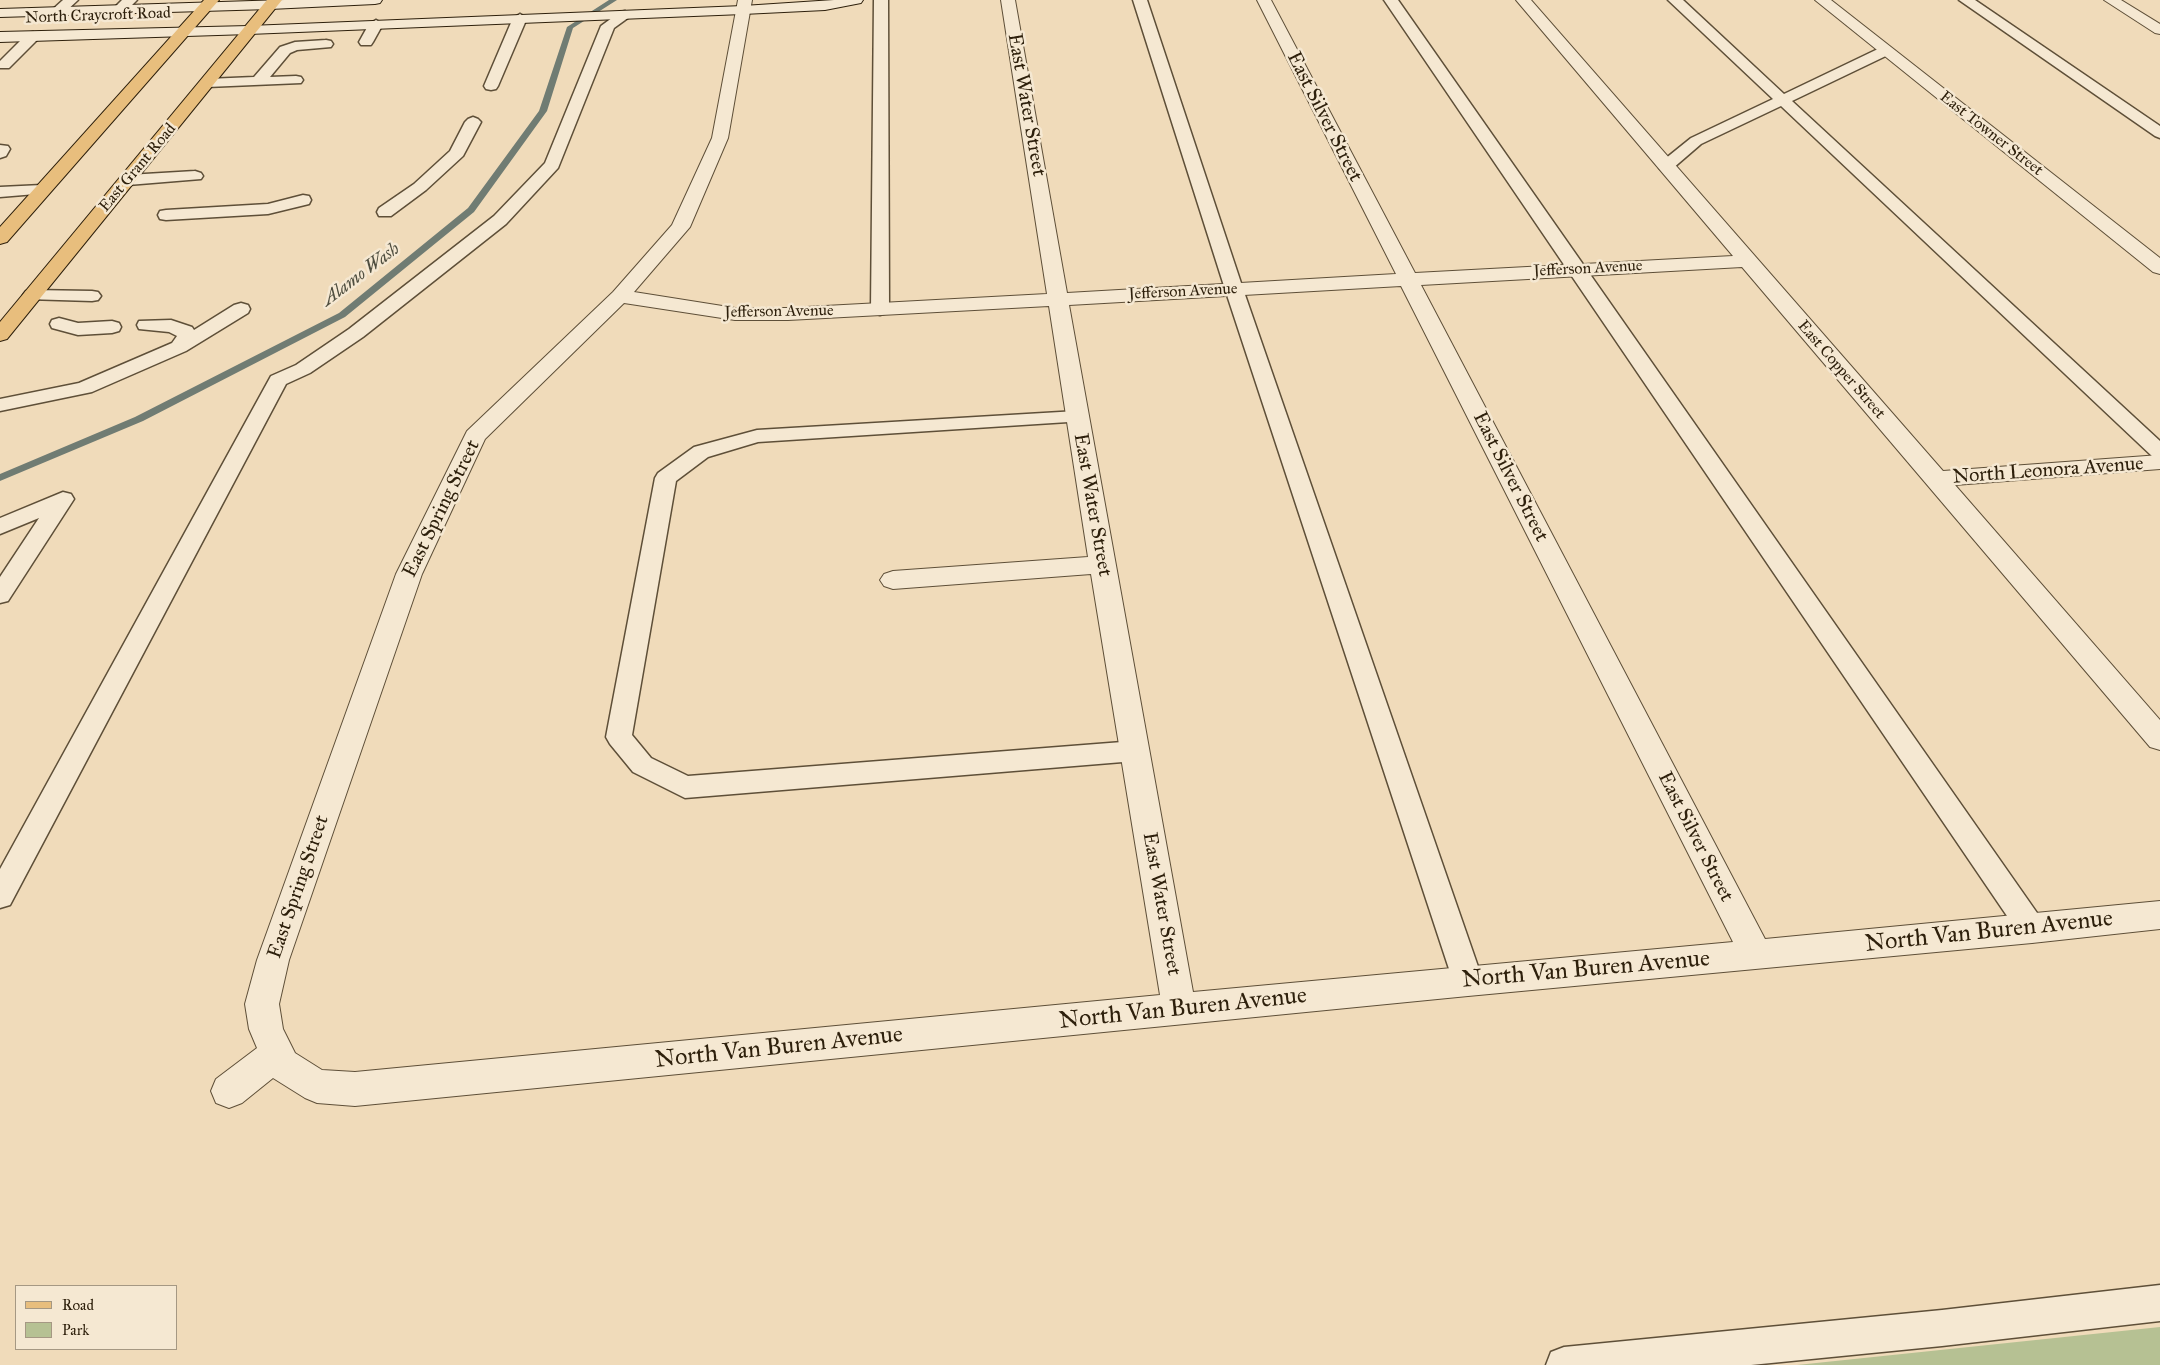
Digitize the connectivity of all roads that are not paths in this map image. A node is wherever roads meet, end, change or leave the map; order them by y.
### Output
1 (71, 0) edge
2 (130, 0) edge
3 (375, 0) edge
4 (856, 0) edge
5 (880, 0) edge
6 (1008, 0) edge
7 (1140, 0) edge
8 (1264, 0) edge
9 (1391, 0) edge
10 (1523, 0) edge
11 (1675, 0) edge
12 (1822, 0) edge
13 (1966, 0) edge
14 (2111, 0) edge
15 (272, 3) edge
16 (209, 4) edge
17 (744, 5) edge
18 (59, 10) junction
19 (119, 10) junction
20 (0, 13) edge
21 (623, 15) junction
22 (520, 18) junction
23 (376, 24) junction
24 (249, 30) junction
25 (2160, 30) edge
26 (184, 31) junction
27 (33, 36) junction
28 (0, 37) edge
29 (366, 42) dead end
30 (326, 44) dead end
31 (1885, 51) junction
32 (4, 65) dead end
33 (296, 80) dead end
34 (258, 82) junction
35 (207, 83) junction
36 (491, 86) dead end
37 (1782, 100) junction
38 (473, 122) dead end
39 (2160, 133) edge
40 (1666, 166) junction
41 (195, 176) dead end
42 (128, 180) junction
43 (42, 190) junction
44 (0, 192) edge
45 (303, 200) dead end
46 (385, 212) dead end
47 (166, 215) dead end
48 (0, 238) edge
49 (1748, 261) junction
50 (2160, 268) edge
51 (1579, 270) junction
52 (1407, 279) junction
53 (1234, 289) junction
54 (32, 295) junction
55 (92, 296) dead end
56 (620, 296) junction
57 (1058, 299) junction
58 (241, 309) dead end
59 (880, 309) junction
60 (60, 324) dead end
61 (146, 325) dead end
62 (112, 327) dead end
63 (0, 334) edge
64 (179, 347) junction
65 (0, 405) edge
66 (1078, 417) junction
67 (2160, 452) edge
68 (2160, 462) edge
69 (1935, 479) junction
70 (0, 527) edge
71 (1102, 565) junction
72 (893, 580) dead end
73 (0, 595) edge
74 (2160, 739) edge
75 (1135, 751) junction
76 (0, 896) edge
77 (2160, 915) edge
78 (2032, 929) junction
79 (1756, 954) junction
80 (1468, 981) junction
81 (1179, 1009) junction
82 (276, 1054) junction
83 (229, 1091) dead end
84 (2160, 1303) edge
85 (1564, 1365) edge

1 - 18 lane
2 - 19 lane
3 - 15 street, North Craycroft Road
4 - 17 street, North Craycroft Road
5 - 59 lane
6 - 57 street, East Water Street
7 - 53 lane
8 - 52 street, East Silver Street
9 - 51 lane
10 - 40 street, East Copper Street
11 - 37 lane
12 - 31 street, East Towner Street
13 - 39 lane
14 - 25 street
15 - 16 street, North Craycroft Road
15 - 24 main road, East Grant Road
16 - 19 street, North Craycroft Road
16 - 26 main road
17 - 21 street, North Craycroft Road
17 - 56 street, East Spring Street
18 - 19 street, North Craycroft Road
18 - 20 street, North Craycroft Road
21 - 22 street, North Craycroft Road
21 - 76 lane
22 - 23 street, North Craycroft Road
22 - 36 lane
23 - 24 street, North Craycroft Road
23 - 29 lane
24 - 26 street, North Craycroft Road
24 - 35 main road, East Grant Road
26 - 27 street, North Craycroft Road
26 - 43 main road
27 - 28 street, North Craycroft Road
27 - 32 lane
30 - 34 lane
31 - 37 lane
31 - 50 street, East Towner Street
33 - 34 lane
34 - 35 lane
35 - 42 main road, East Grant Road
37 - 40 lane
37 - 67 lane
38 - 46 lane
40 - 49 street, East Copper Street
41 - 42 lane
42 - 54 main road, East Grant Road
43 - 44 lane
43 - 48 main road
45 - 47 lane
49 - 51 street, Jefferson Avenue
49 - 69 street, East Copper Street
51 - 52 street, Jefferson Avenue
51 - 78 lane
52 - 53 street, Jefferson Avenue
52 - 79 street, East Silver Street
53 - 57 street, Jefferson Avenue
53 - 80 lane
54 - 55 lane
54 - 63 main road, East Grant Road
56 - 59 street, Jefferson Avenue
56 - 82 street, East Spring Street
57 - 59 street, Jefferson Avenue
57 - 66 street, East Water Street
58 - 64 lane
60 - 62 lane
61 - 64 lane
64 - 65 lane
66 - 71 street, East Water Street
66 - 75 lane
68 - 69 street, North Leonora Avenue
69 - 74 street, East Copper Street
70 - 73 lane
71 - 72 street
71 - 75 street, East Water Street
75 - 81 street, East Water Street
77 - 78 street, North Van Buren Avenue
78 - 79 street, North Van Buren Avenue
79 - 80 street, North Van Buren Avenue
80 - 81 street, North Van Buren Avenue
81 - 82 street, North Van Buren Avenue
82 - 83 street
84 - 85 lane

